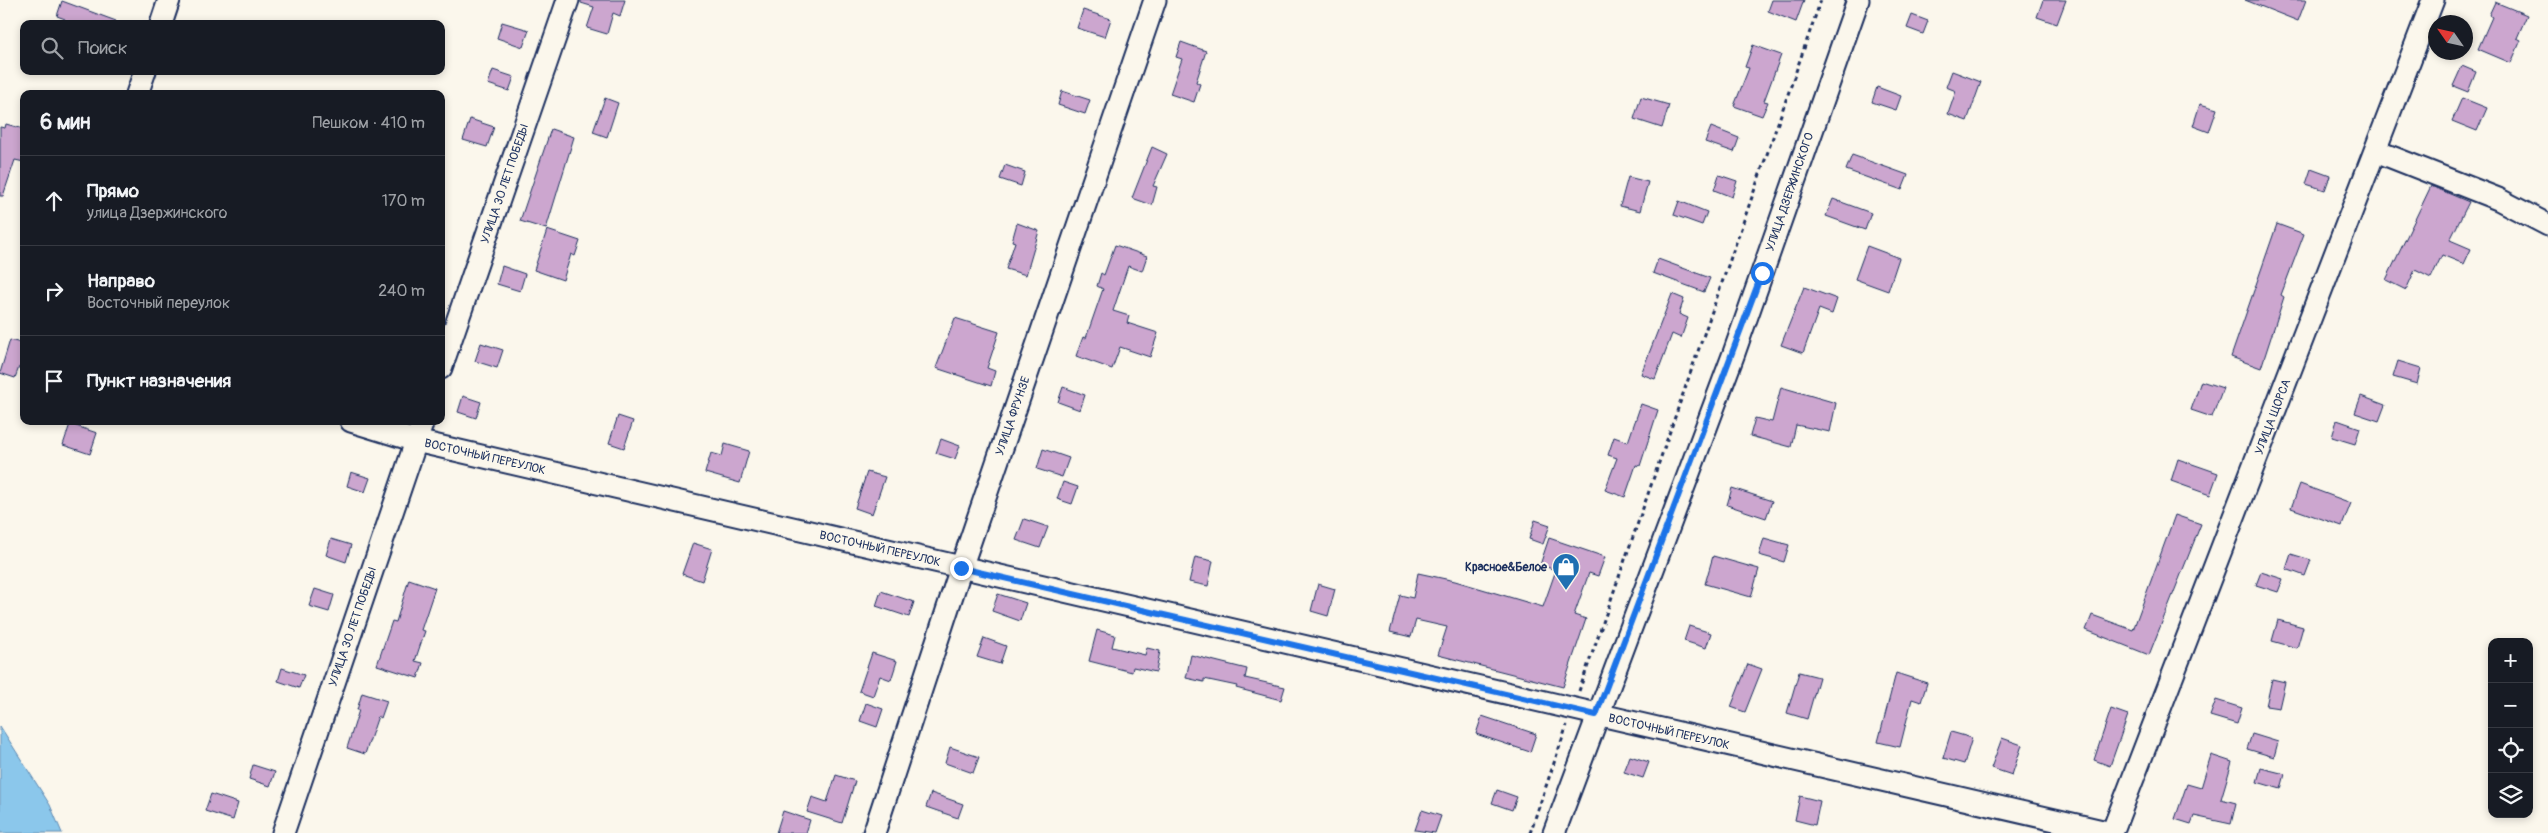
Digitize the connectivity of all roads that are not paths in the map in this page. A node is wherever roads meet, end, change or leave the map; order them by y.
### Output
1 (169, 0) edge
2 (568, 0) edge
3 (1155, 0) edge
4 (1858, 0) edge
5 (2433, 0) edge
6 (162, 20) edge
7 (144, 75) edge
8 (138, 90) edge
9 (2376, 151) junction
10 (2548, 225) edge
11 (445, 356) edge
12 (364, 425) edge
13 (422, 425) edge
14 (416, 441) junction
15 (961, 568) junction
16 (1596, 715) junction
17 (283, 833) edge
18 (874, 833) edge
19 (1554, 833) edge
20 (2112, 833) edge

1 - 6 street
2 - 11 street, УЛИЦА 30 ЛЕТ ПОБЕДЫ
3 - 15 street, УЛИЦА ФРУНЗЕ
4 - 16 street, УЛИЦА ДЗЕРЖИНСКОГО
5 - 9 street, УЛИЦА ЩОРСА
7 - 8 street
9 - 10 street
9 - 20 street, УЛИЦА ЩОРСА
12 - 14 street, ВОСТОЧНЫЙ ПЕРЕУЛОК
13 - 14 street, УЛИЦА 30 ЛЕТ ПОБЕДЫ
14 - 15 street, ВОСТОЧНЫЙ ПЕРЕУЛОК
14 - 17 street, УЛИЦА 30 ЛЕТ ПОБЕДЫ
15 - 16 street, ВОСТОЧНЫЙ ПЕРЕУЛОК
15 - 18 street, УЛИЦА ФРУНЗЕ
16 - 19 street, УЛИЦА ДЗЕРЖИНСКОГО
16 - 20 street, ВОСТОЧНЫЙ ПЕРЕУЛОК

